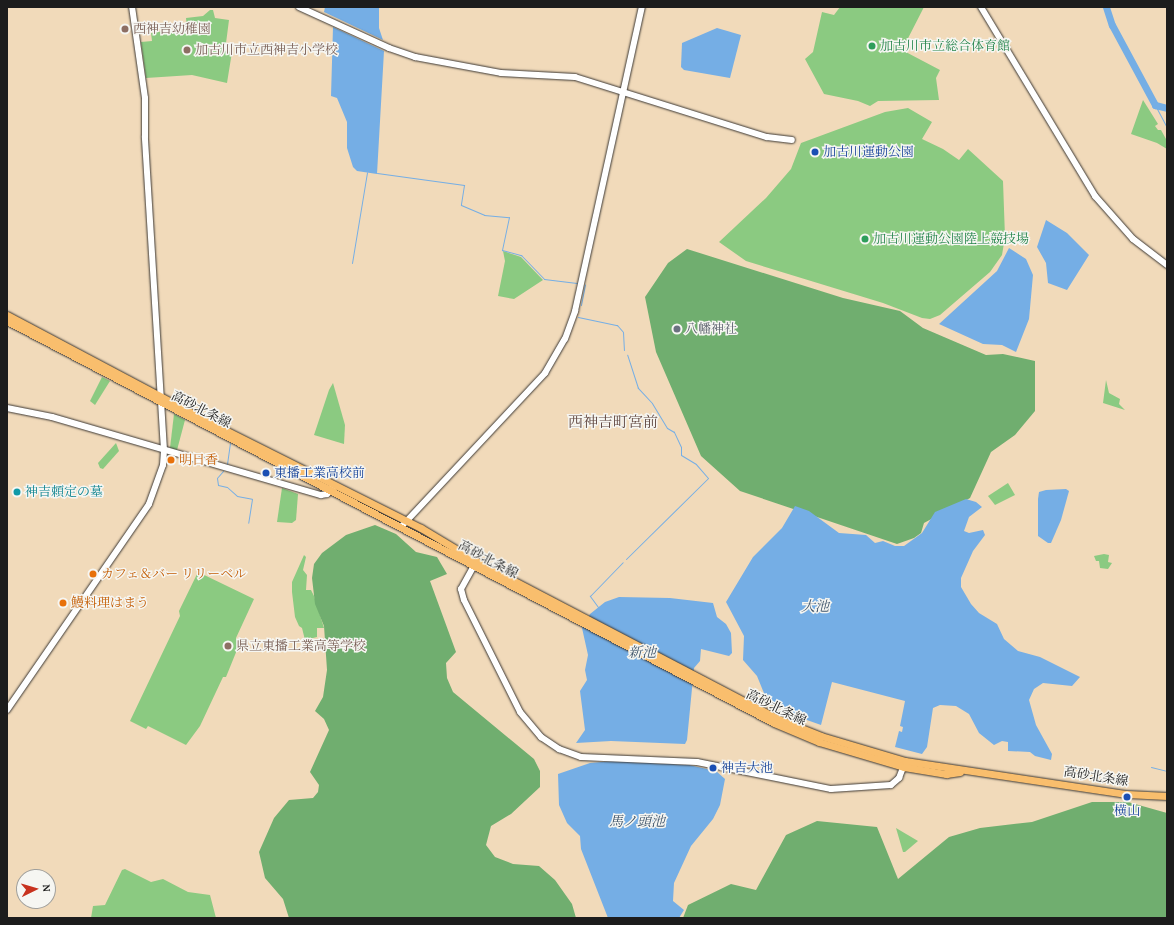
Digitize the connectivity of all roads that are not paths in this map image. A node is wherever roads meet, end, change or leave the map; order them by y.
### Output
1 (132, 7) edge
2 (299, 7) edge
3 (642, 7) edge
4 (981, 7) edge
5 (623, 91) junction
6 (792, 140) dead end
7 (1167, 265) edge
8 (7, 315) edge
9 (7, 321) edge
10 (161, 398) junction
11 (7, 408) edge
12 (164, 450) junction
13 (332, 488) junction
14 (404, 524) junction
15 (475, 564) junction
16 (7, 710) edge
17 (905, 764) junction
18 (1167, 796) edge

1 - 10 street
2 - 5 street
3 - 5 street
4 - 7 street
5 - 6 street
5 - 14 street
8 - 10 main road, 高砂北条線
9 - 10 main road, 高砂北条線
10 - 12 street
10 - 13 main road, 高砂北条線
11 - 12 street
12 - 13 street
12 - 16 street
13 - 14 main road, 高砂北条線
14 - 15 main road, 高砂北条線
15 - 17 main road, 高砂北条線
15 - 17 street
17 - 18 main road, 高砂北条線

